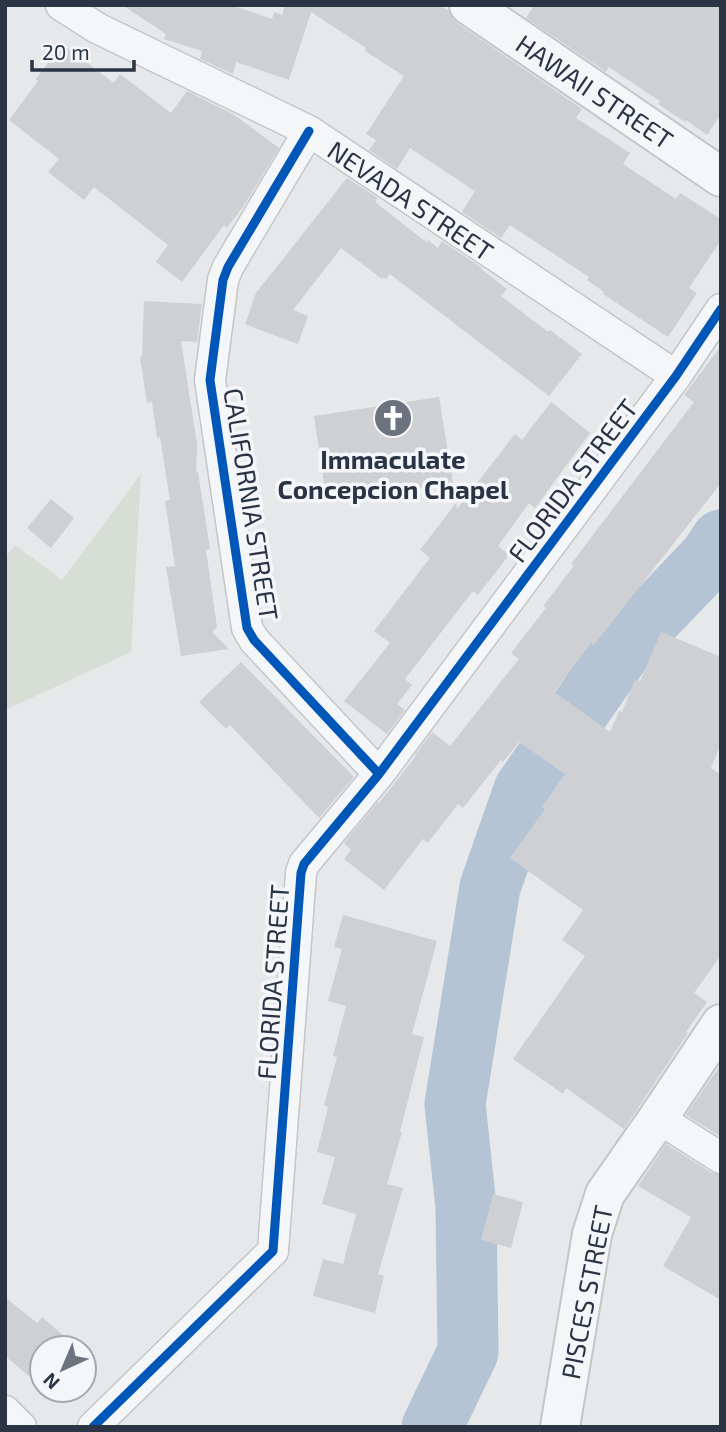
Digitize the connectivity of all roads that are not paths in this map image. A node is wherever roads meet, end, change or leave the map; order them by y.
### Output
1 (61, 5) edge
2 (469, 5) edge
3 (309, 131) junction
4 (721, 177) edge
5 (721, 309) edge
6 (676, 376) junction
7 (379, 774) junction
8 (721, 1024) edge
9 (658, 1118) junction
10 (721, 1158) edge
11 (5, 1411) edge
12 (21, 1427) edge
13 (93, 1427) edge
14 (560, 1427) edge

1 - 3 street, NEVADA STREET
2 - 4 street, HAWAII STREET
3 - 6 street, NEVADA STREET
3 - 7 street, CALIFORNIA STREET
5 - 6 street, FLORIDA STREET
6 - 7 street, FLORIDA STREET
7 - 13 street, FLORIDA STREET
8 - 9 street, PISCES STREET
9 - 10 street
9 - 14 street, PISCES STREET
11 - 12 street

